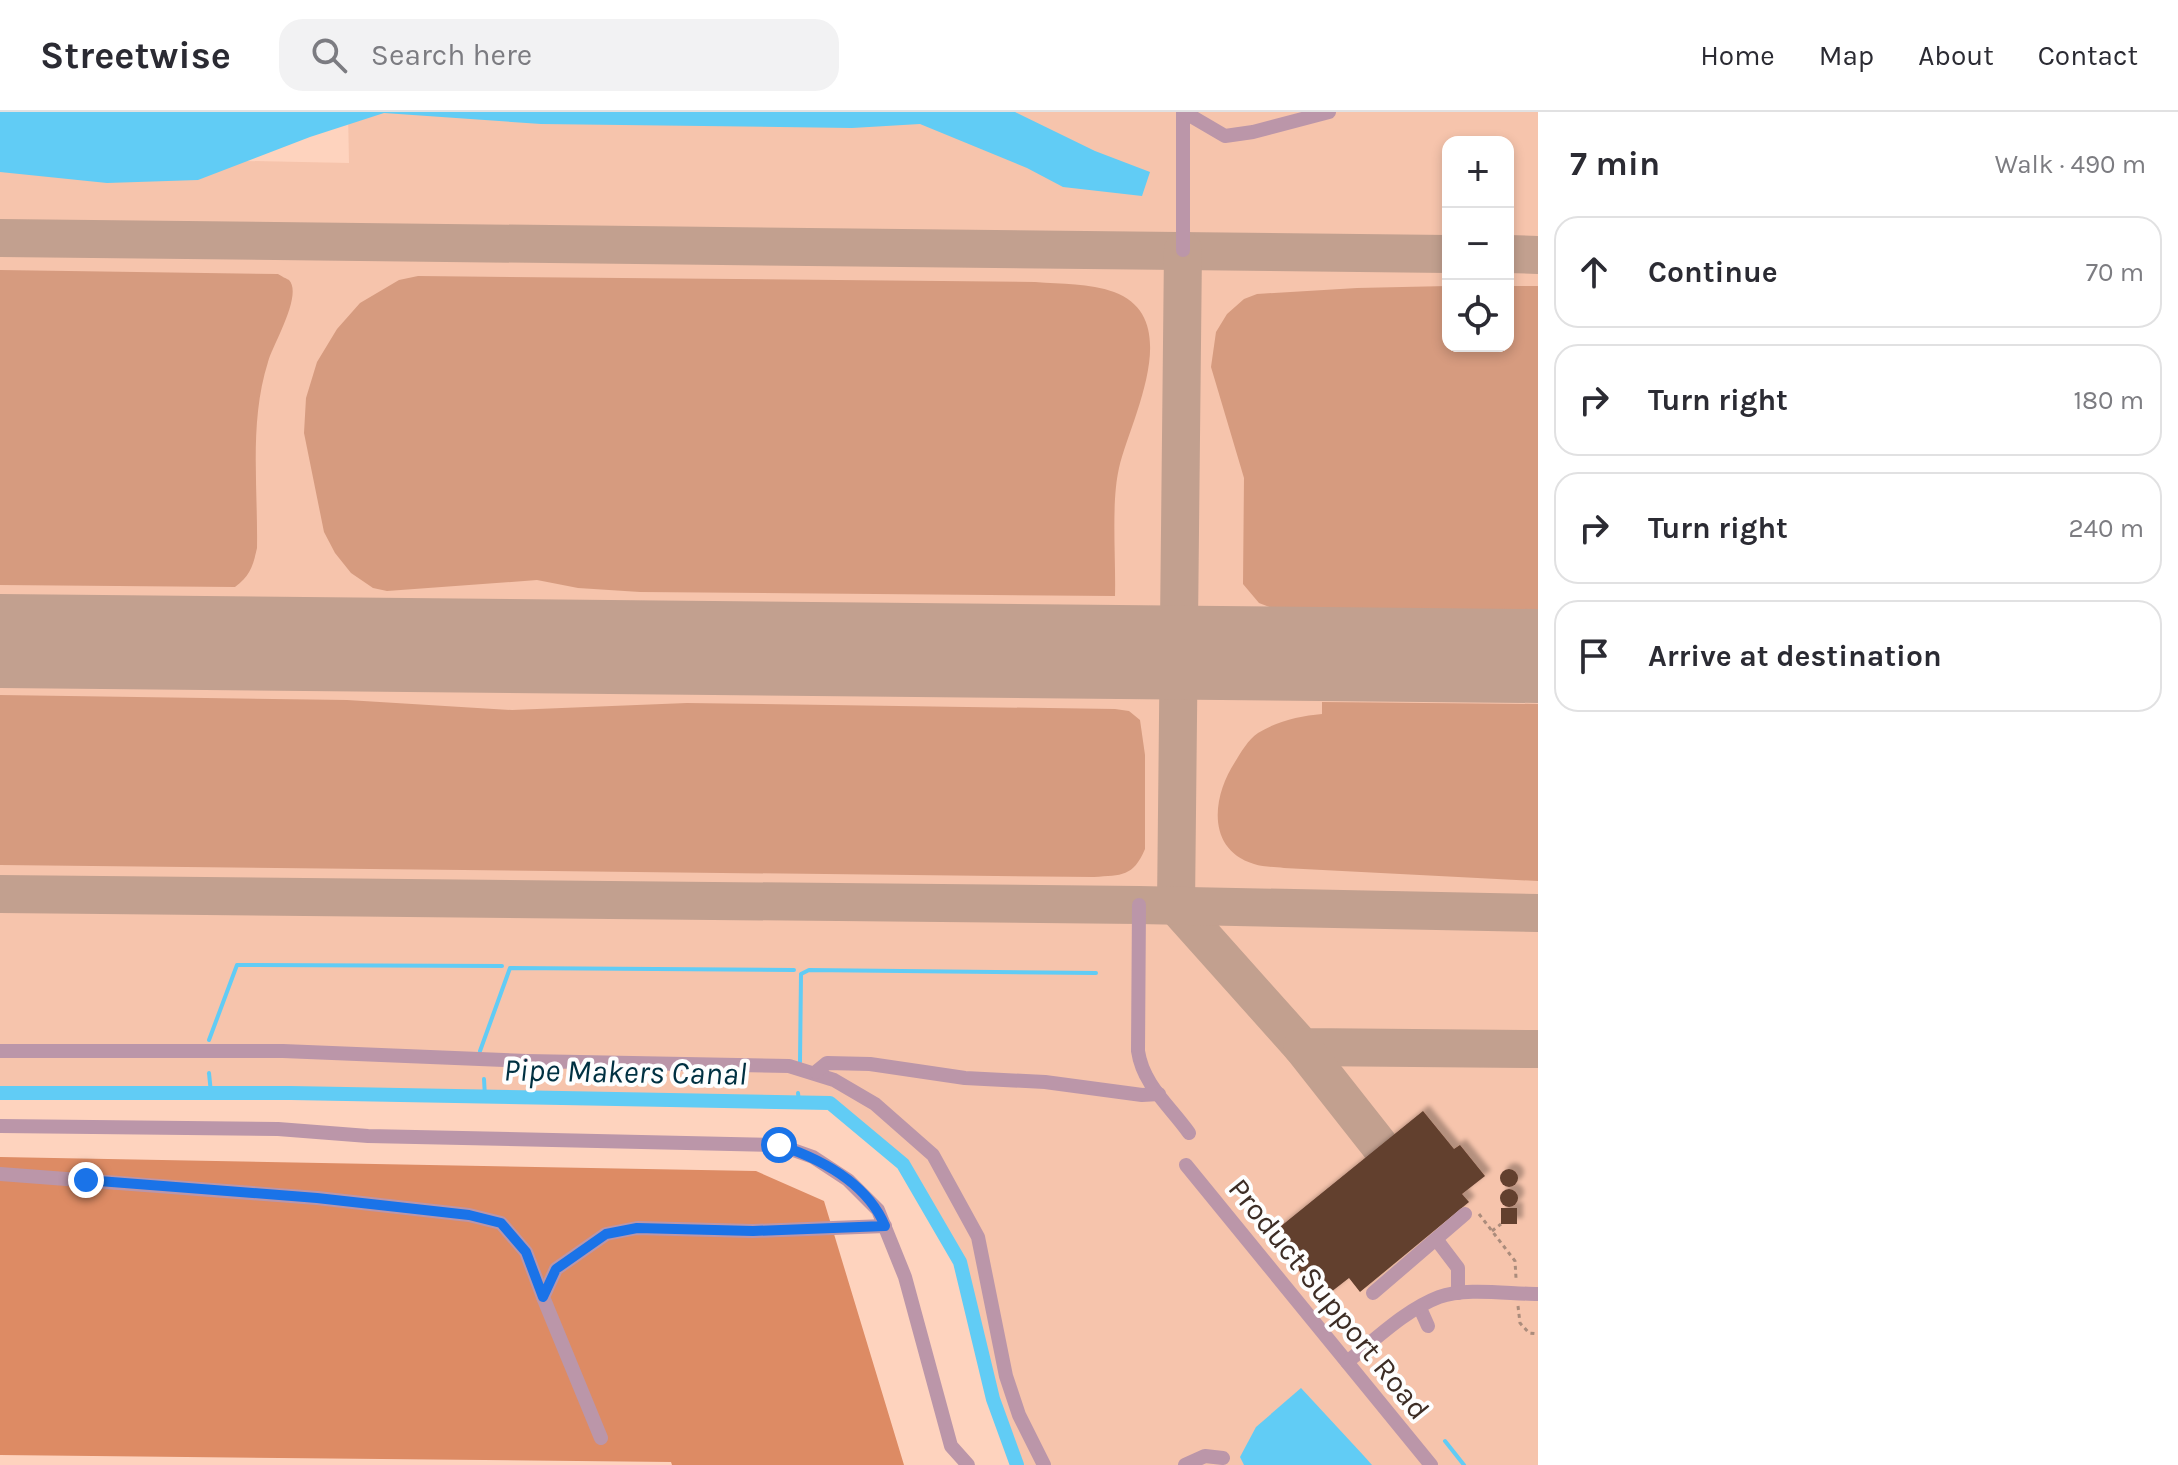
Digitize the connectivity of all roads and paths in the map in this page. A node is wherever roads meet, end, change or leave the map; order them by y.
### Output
1 (1183, 112) edge
2 (1329, 112) edge
3 (1183, 250) dead end
4 (1139, 905) dead end
5 (0, 1051) edge
6 (816, 1072) junction
7 (1159, 1094) junction
8 (0, 1126) edge
9 (1189, 1133) dead end
10 (1186, 1165) dead end
11 (0, 1174) edge
12 (1471, 1213) joint
13 (1501, 1224) dead end
14 (885, 1226) junction
15 (1492, 1231) junction
16 (1436, 1239) junction
17 (1373, 1293) dead end
18 (1458, 1293) junction
19 (1516, 1294) junction
20 (1538, 1294) edge
21 (543, 1297) junction
22 (1420, 1308) junction
23 (1428, 1326) dead end
24 (1538, 1334) edge
25 (1347, 1362) junction
26 (601, 1438) dead end
27 (1223, 1458) dead end
28 (968, 1465) edge
29 (1044, 1465) edge
30 (1185, 1465) edge
31 (1431, 1465) edge

1 - 2 street
1 - 3 street
4 - 7 street
5 - 6 street
6 - 7 street
6 - 29 street
7 - 9 street
8 - 14 street
10 - 25 street, Product Support Road
11 - 21 street
12 - 15 path
12 - 16 street
13 - 15 path
14 - 21 street
14 - 28 street
15 - 19 path
16 - 17 street
16 - 18 street
18 - 19 street
18 - 22 street
19 - 20 street
19 - 24 path
21 - 26 street
22 - 23 street
22 - 25 street
25 - 31 street, Product Support Road
27 - 30 street

